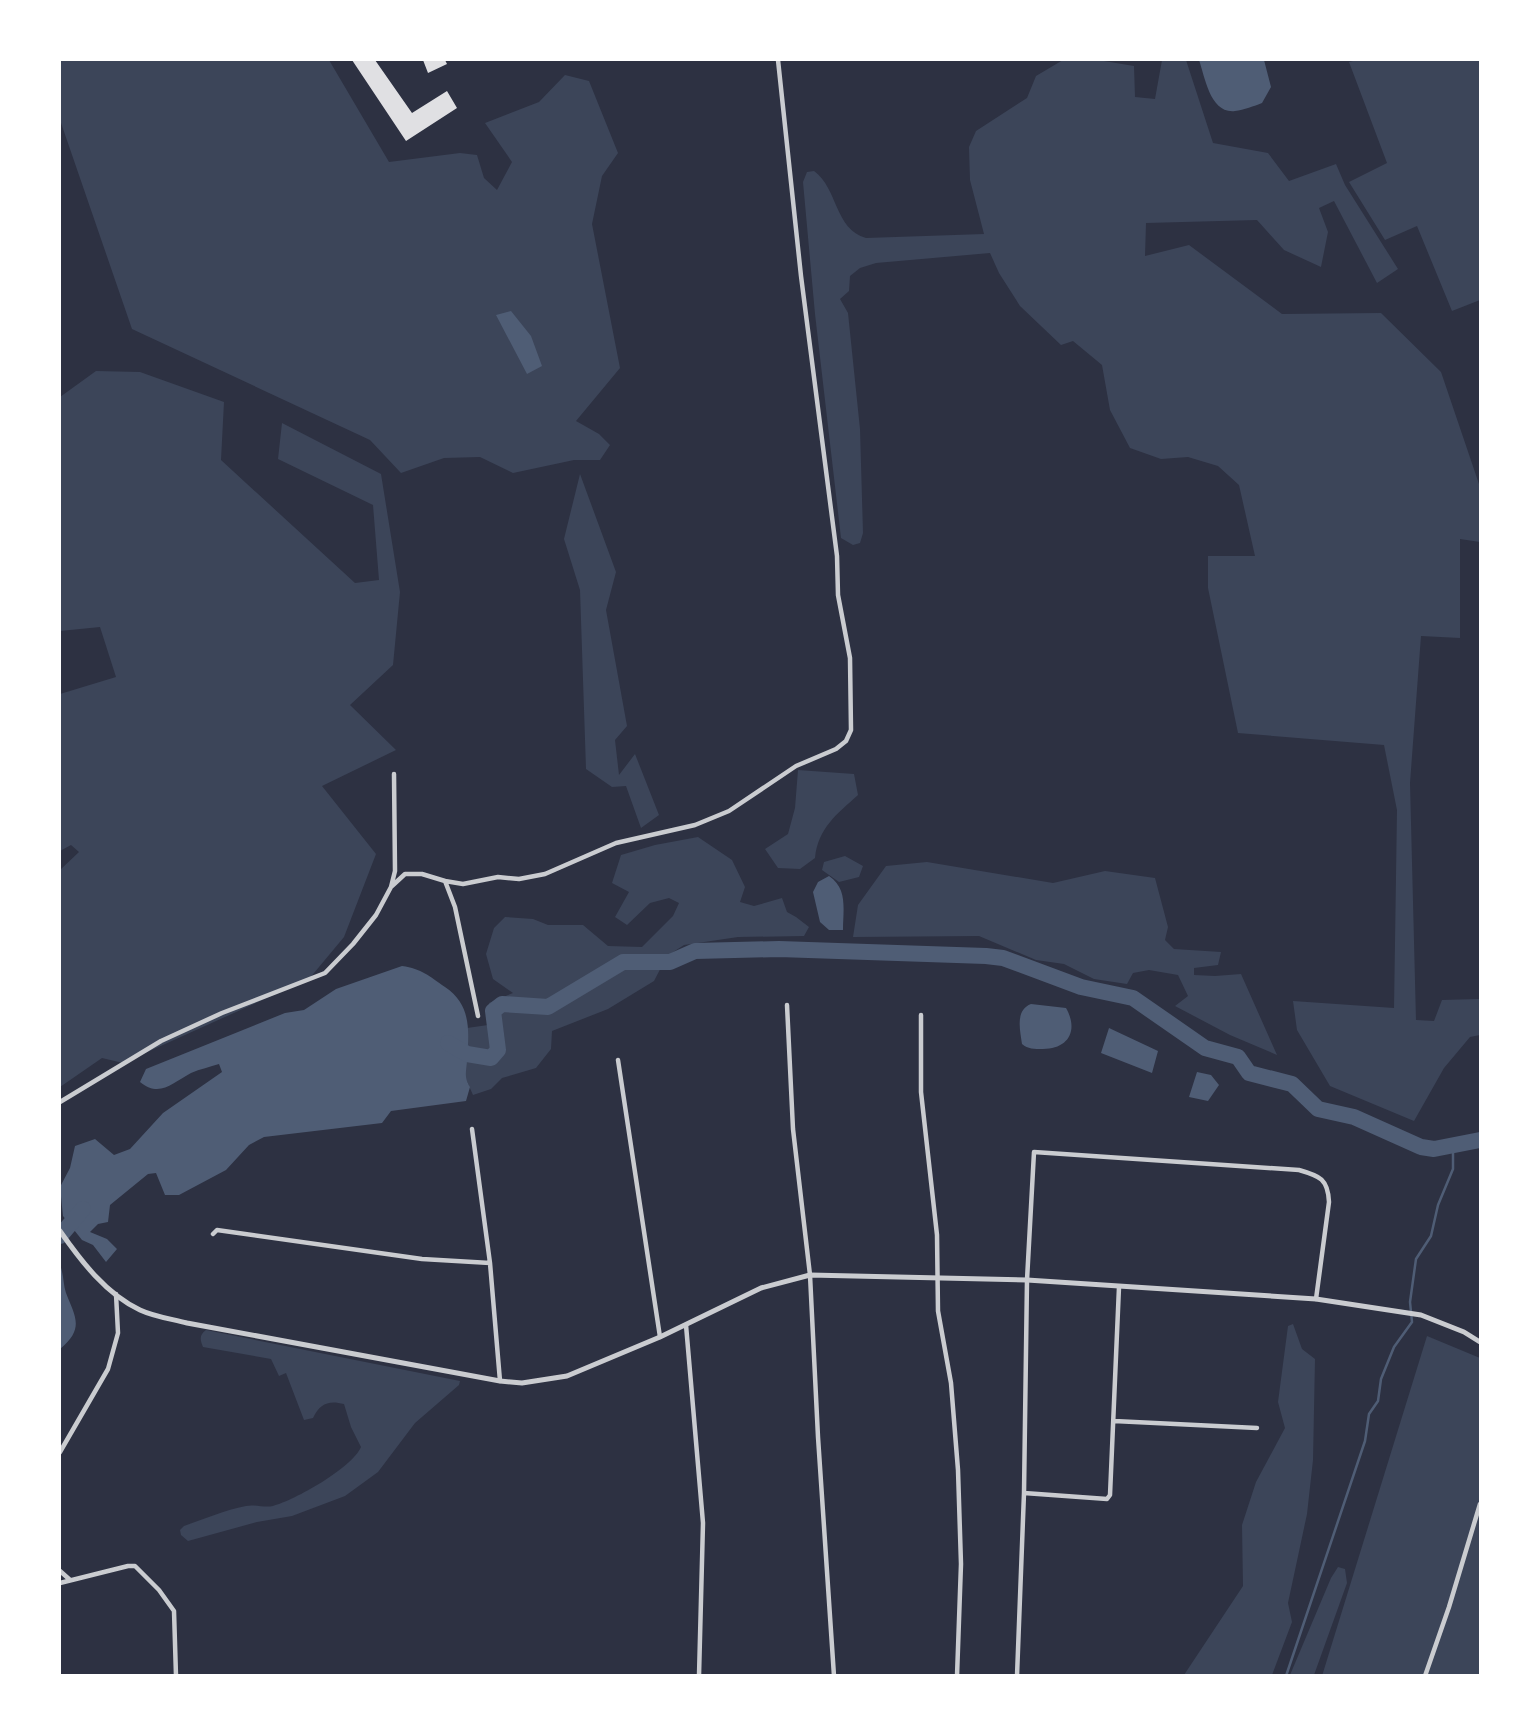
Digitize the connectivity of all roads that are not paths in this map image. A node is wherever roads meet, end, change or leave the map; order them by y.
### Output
1 (778, 60) edge
2 (394, 774) dead end
3 (445, 881) junction
4 (391, 887) junction
5 (787, 1005) dead end
6 (921, 1014) dead end
7 (478, 1016) dead end
8 (618, 1060) dead end
9 (60, 1102) edge
10 (472, 1129) dead end
11 (60, 1231) edge
12 (213, 1234) dead end
13 (490, 1263) junction
14 (810, 1275) junction
15 (936, 1279) junction
16 (1027, 1280) junction
17 (1119, 1287) junction
18 (116, 1294) junction
19 (1317, 1299) junction
20 (686, 1325) junction
21 (660, 1337) junction
22 (1480, 1342) edge
23 (500, 1381) junction
24 (1114, 1421) junction
25 (1257, 1428) dead end
26 (60, 1452) edge
27 (1024, 1493) junction
28 (1480, 1504) edge
29 (60, 1571) edge
30 (70, 1579) junction
31 (60, 1583) edge
32 (176, 1675) edge
33 (699, 1675) edge
34 (834, 1675) edge
35 (957, 1675) edge
36 (1017, 1675) edge
37 (1425, 1675) edge

1 - 3 street
2 - 4 street
3 - 4 street
3 - 7 street
4 - 9 street
5 - 14 street
6 - 15 street
8 - 21 street
10 - 13 street
11 - 18 street
12 - 13 street
13 - 23 street
14 - 15 street
14 - 20 street
14 - 34 street
15 - 16 street
15 - 35 street
16 - 17 street
16 - 19 street
16 - 27 street
17 - 19 street
17 - 24 street
18 - 23 street
18 - 26 street
19 - 22 street
20 - 21 street
20 - 33 street
21 - 23 street
24 - 25 street
24 - 27 street
27 - 36 street
28 - 37 street
29 - 30 street
30 - 31 street
30 - 32 street

